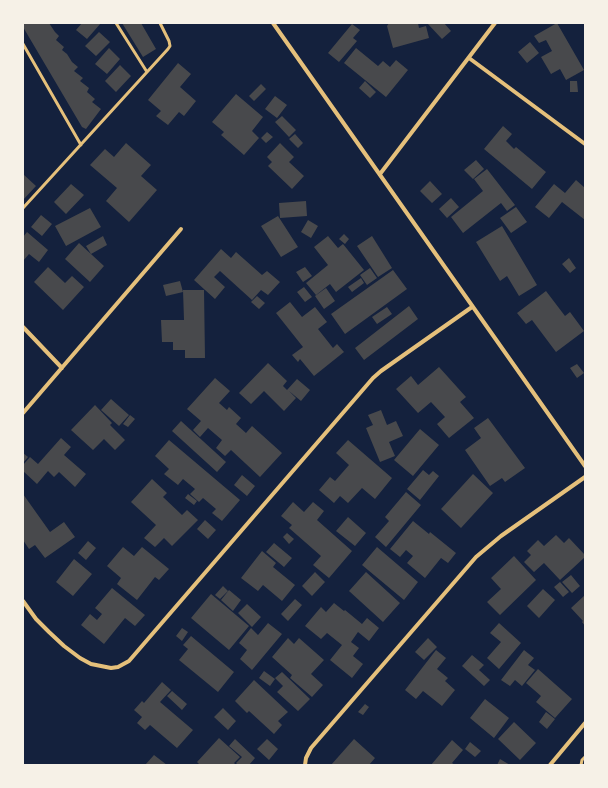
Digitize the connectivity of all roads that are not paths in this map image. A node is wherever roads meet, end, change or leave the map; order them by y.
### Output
1 (116, 23) edge
2 (160, 23) edge
3 (273, 23) edge
4 (495, 23) edge
5 (23, 44) edge
6 (469, 58) junction
7 (147, 72) junction
8 (585, 144) edge
9 (81, 145) junction
10 (380, 174) junction
11 (23, 208) edge
12 (181, 229) dead end
13 (472, 306) junction
14 (23, 327) edge
15 (62, 368) junction
16 (23, 413) edge
17 (585, 466) edge
18 (585, 477) edge
19 (23, 601) edge
20 (585, 723) edge
21 (585, 757) edge
22 (305, 765) edge
23 (550, 765) edge
24 (581, 765) edge

1 - 7 lane
2 - 7 lane
3 - 10 street
4 - 6 street
5 - 9 lane
6 - 8 street
6 - 10 street
7 - 9 lane
9 - 11 lane
10 - 13 street
12 - 15 street
13 - 17 street
13 - 19 street
14 - 15 street
15 - 16 street
18 - 22 street
20 - 23 street
21 - 24 lane

